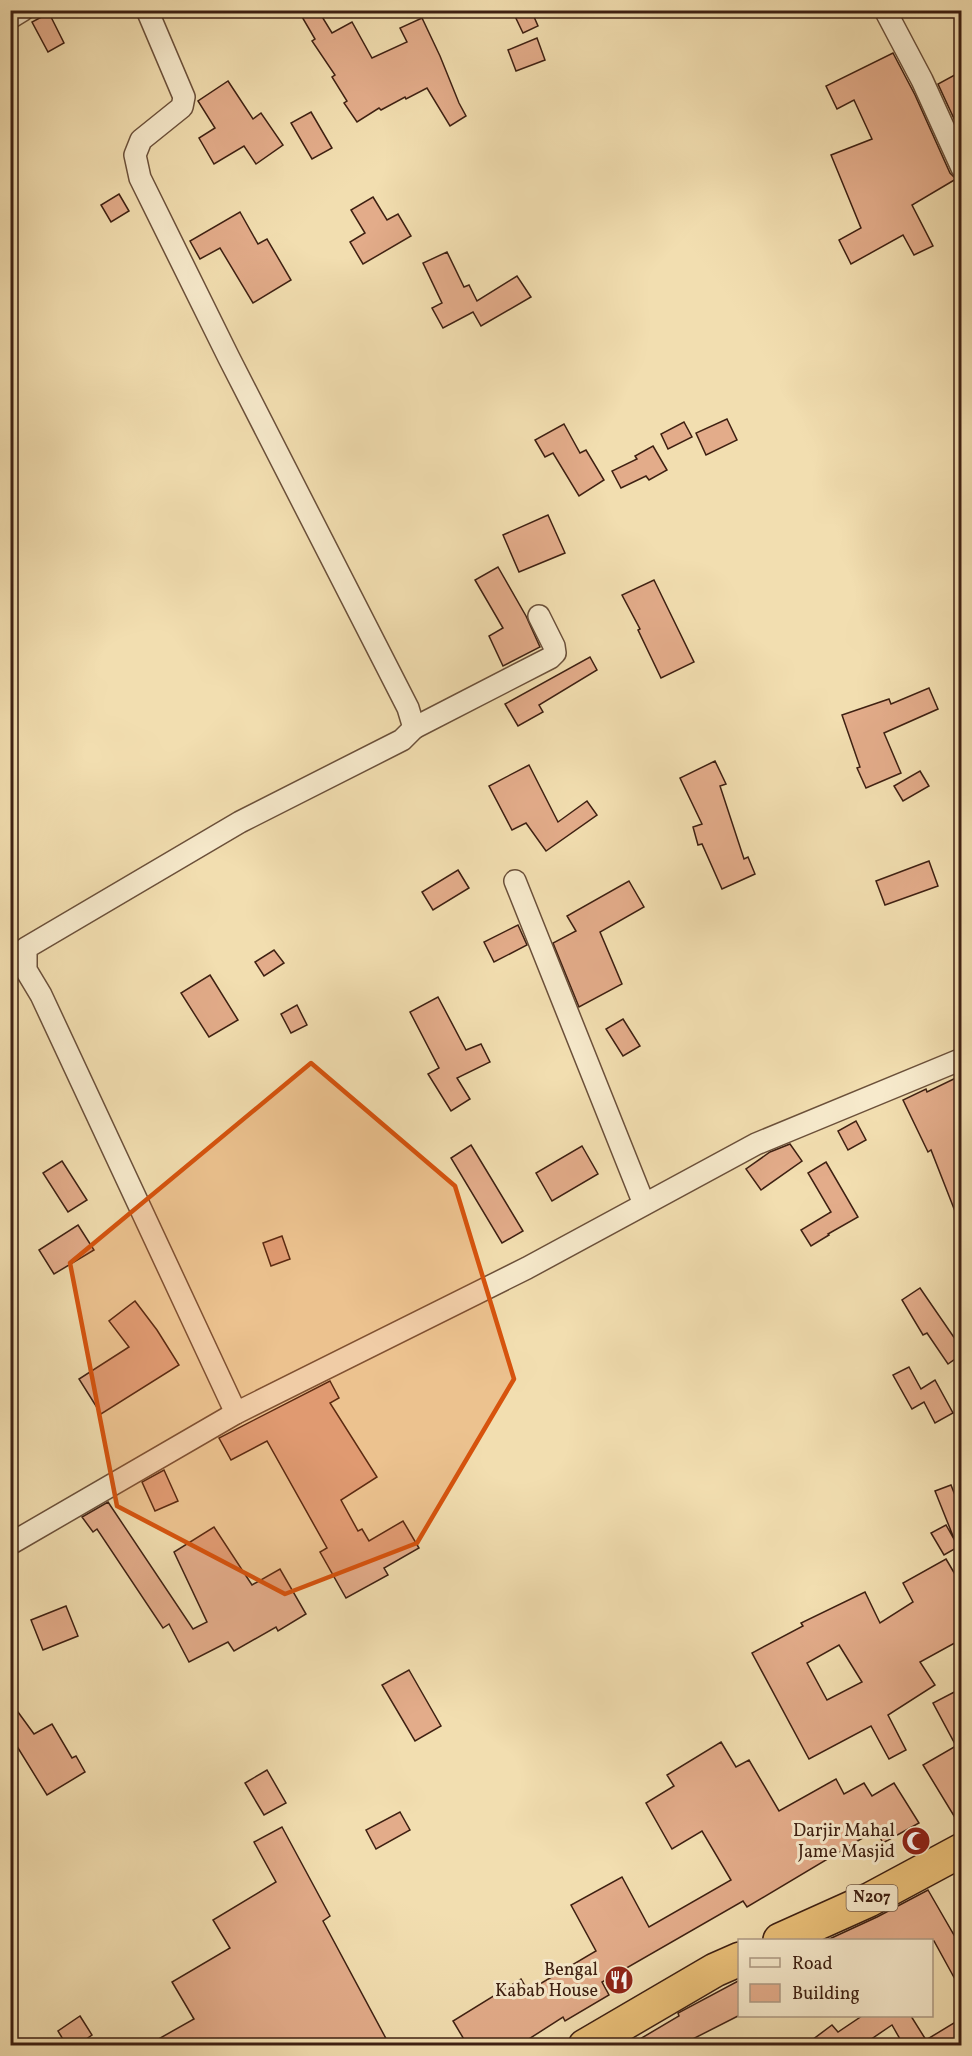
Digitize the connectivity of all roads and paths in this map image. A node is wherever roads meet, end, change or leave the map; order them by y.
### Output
1 (23, 10) edge
2 (147, 10) edge
3 (885, 10) edge
4 (10, 18) edge
5 (962, 168) edge
6 (538, 616) dead end
7 (414, 728) junction
8 (515, 882) dead end
9 (962, 1059) edge
10 (644, 1204) junction
11 (236, 1413) junction
12 (10, 1544) edge
13 (962, 1850) edge
14 (784, 1939) edge
15 (738, 1960) edge
16 (585, 2046) edge

1 - 4 street
2 - 7 street
3 - 5 street
6 - 7 street
7 - 11 street
8 - 10 street
9 - 10 street
10 - 11 street
11 - 12 street
13 - 14 highway, N207
15 - 16 highway

